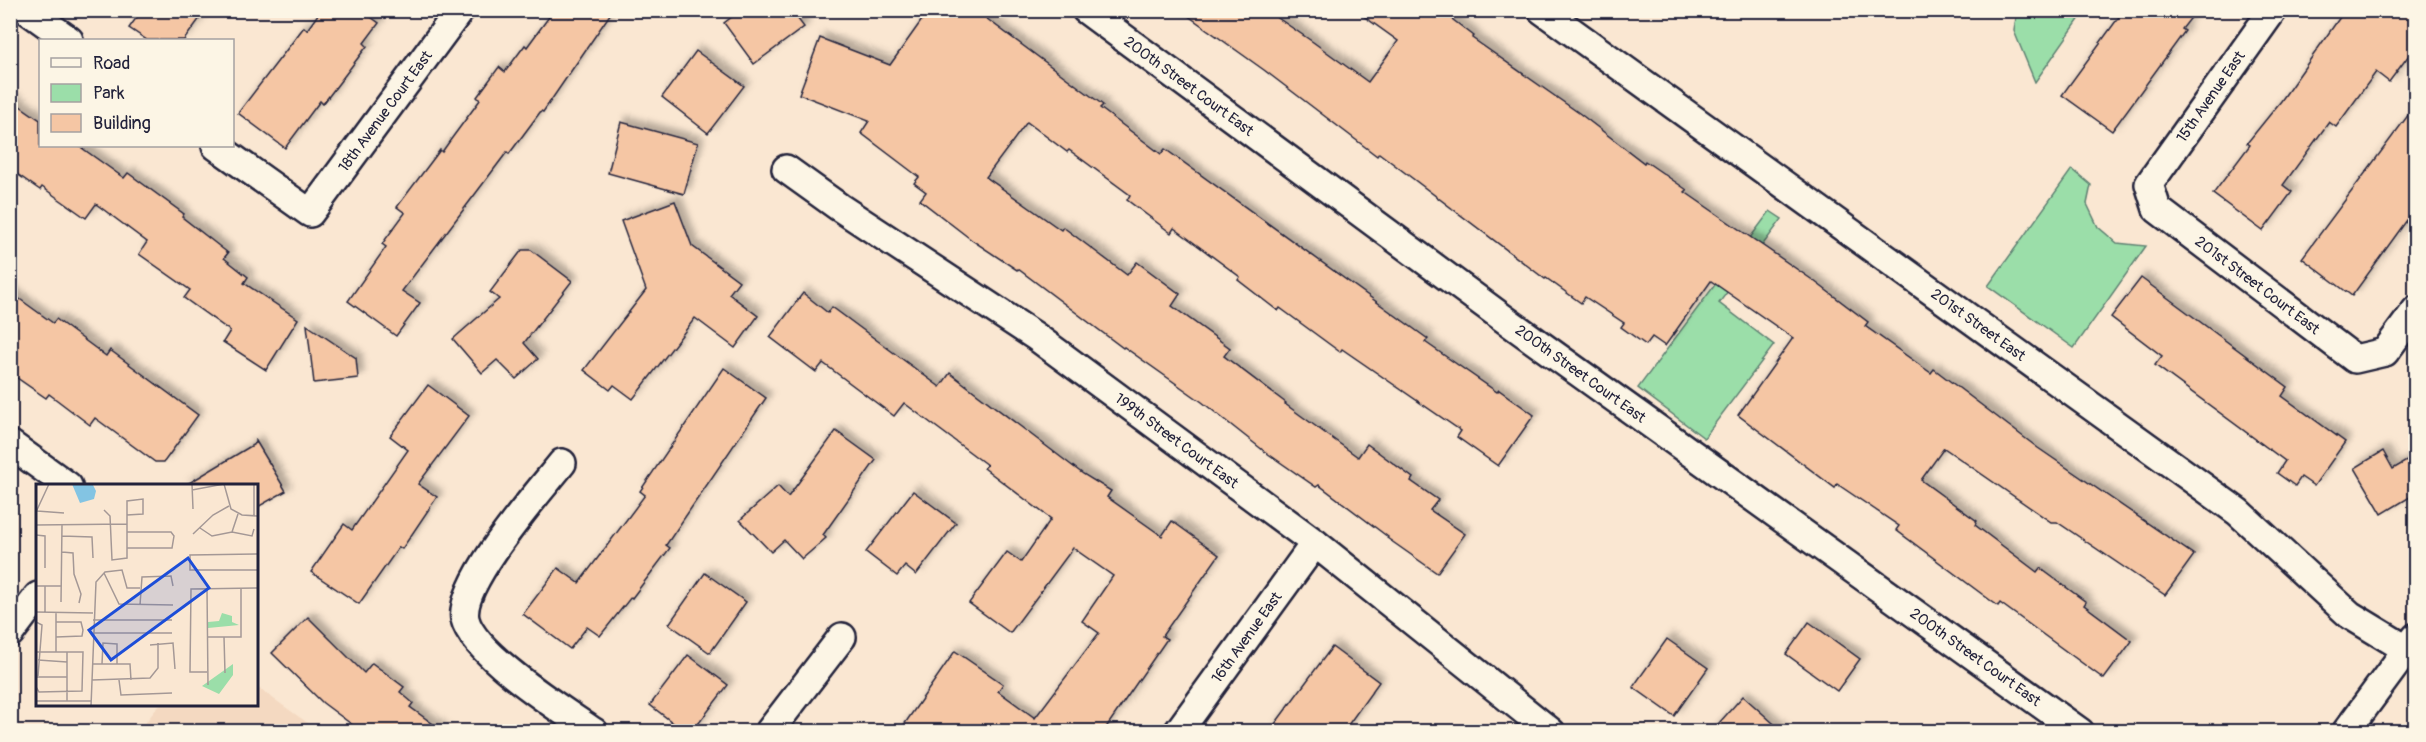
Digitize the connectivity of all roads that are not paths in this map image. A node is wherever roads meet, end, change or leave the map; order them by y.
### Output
1 (460, 10) edge
2 (1086, 10) edge
3 (1542, 10) edge
4 (2272, 10) edge
5 (41, 14) edge
6 (1117, 19) edge
7 (68, 39) edge
8 (217, 147) edge
9 (786, 169) dead end
10 (2149, 184) joint
11 (2415, 310) edge
12 (10, 444) edge
13 (562, 463) dead end
14 (65, 484) edge
15 (1315, 543) junction
16 (36, 599) edge
17 (10, 633) edge
18 (842, 637) dead end
19 (2411, 643) edge
20 (594, 732) edge
21 (769, 732) edge
22 (1178, 732) edge
23 (1551, 732) edge
24 (2080, 732) edge
25 (2346, 732) edge

1 - 8 street, 18th Avenue Court East
2 - 6 street, 200th Street Court East
3 - 19 street, 201st Street East
4 - 10 street, 15th Avenue East
5 - 7 street
6 - 24 street, 200th Street Court East
9 - 15 street, 199th Street Court East
10 - 11 street, 201st Street Court East
12 - 14 street
13 - 20 street
15 - 22 street, 16th Avenue East
15 - 23 street, 199th Street Court East
16 - 17 street
18 - 21 street
19 - 25 street

